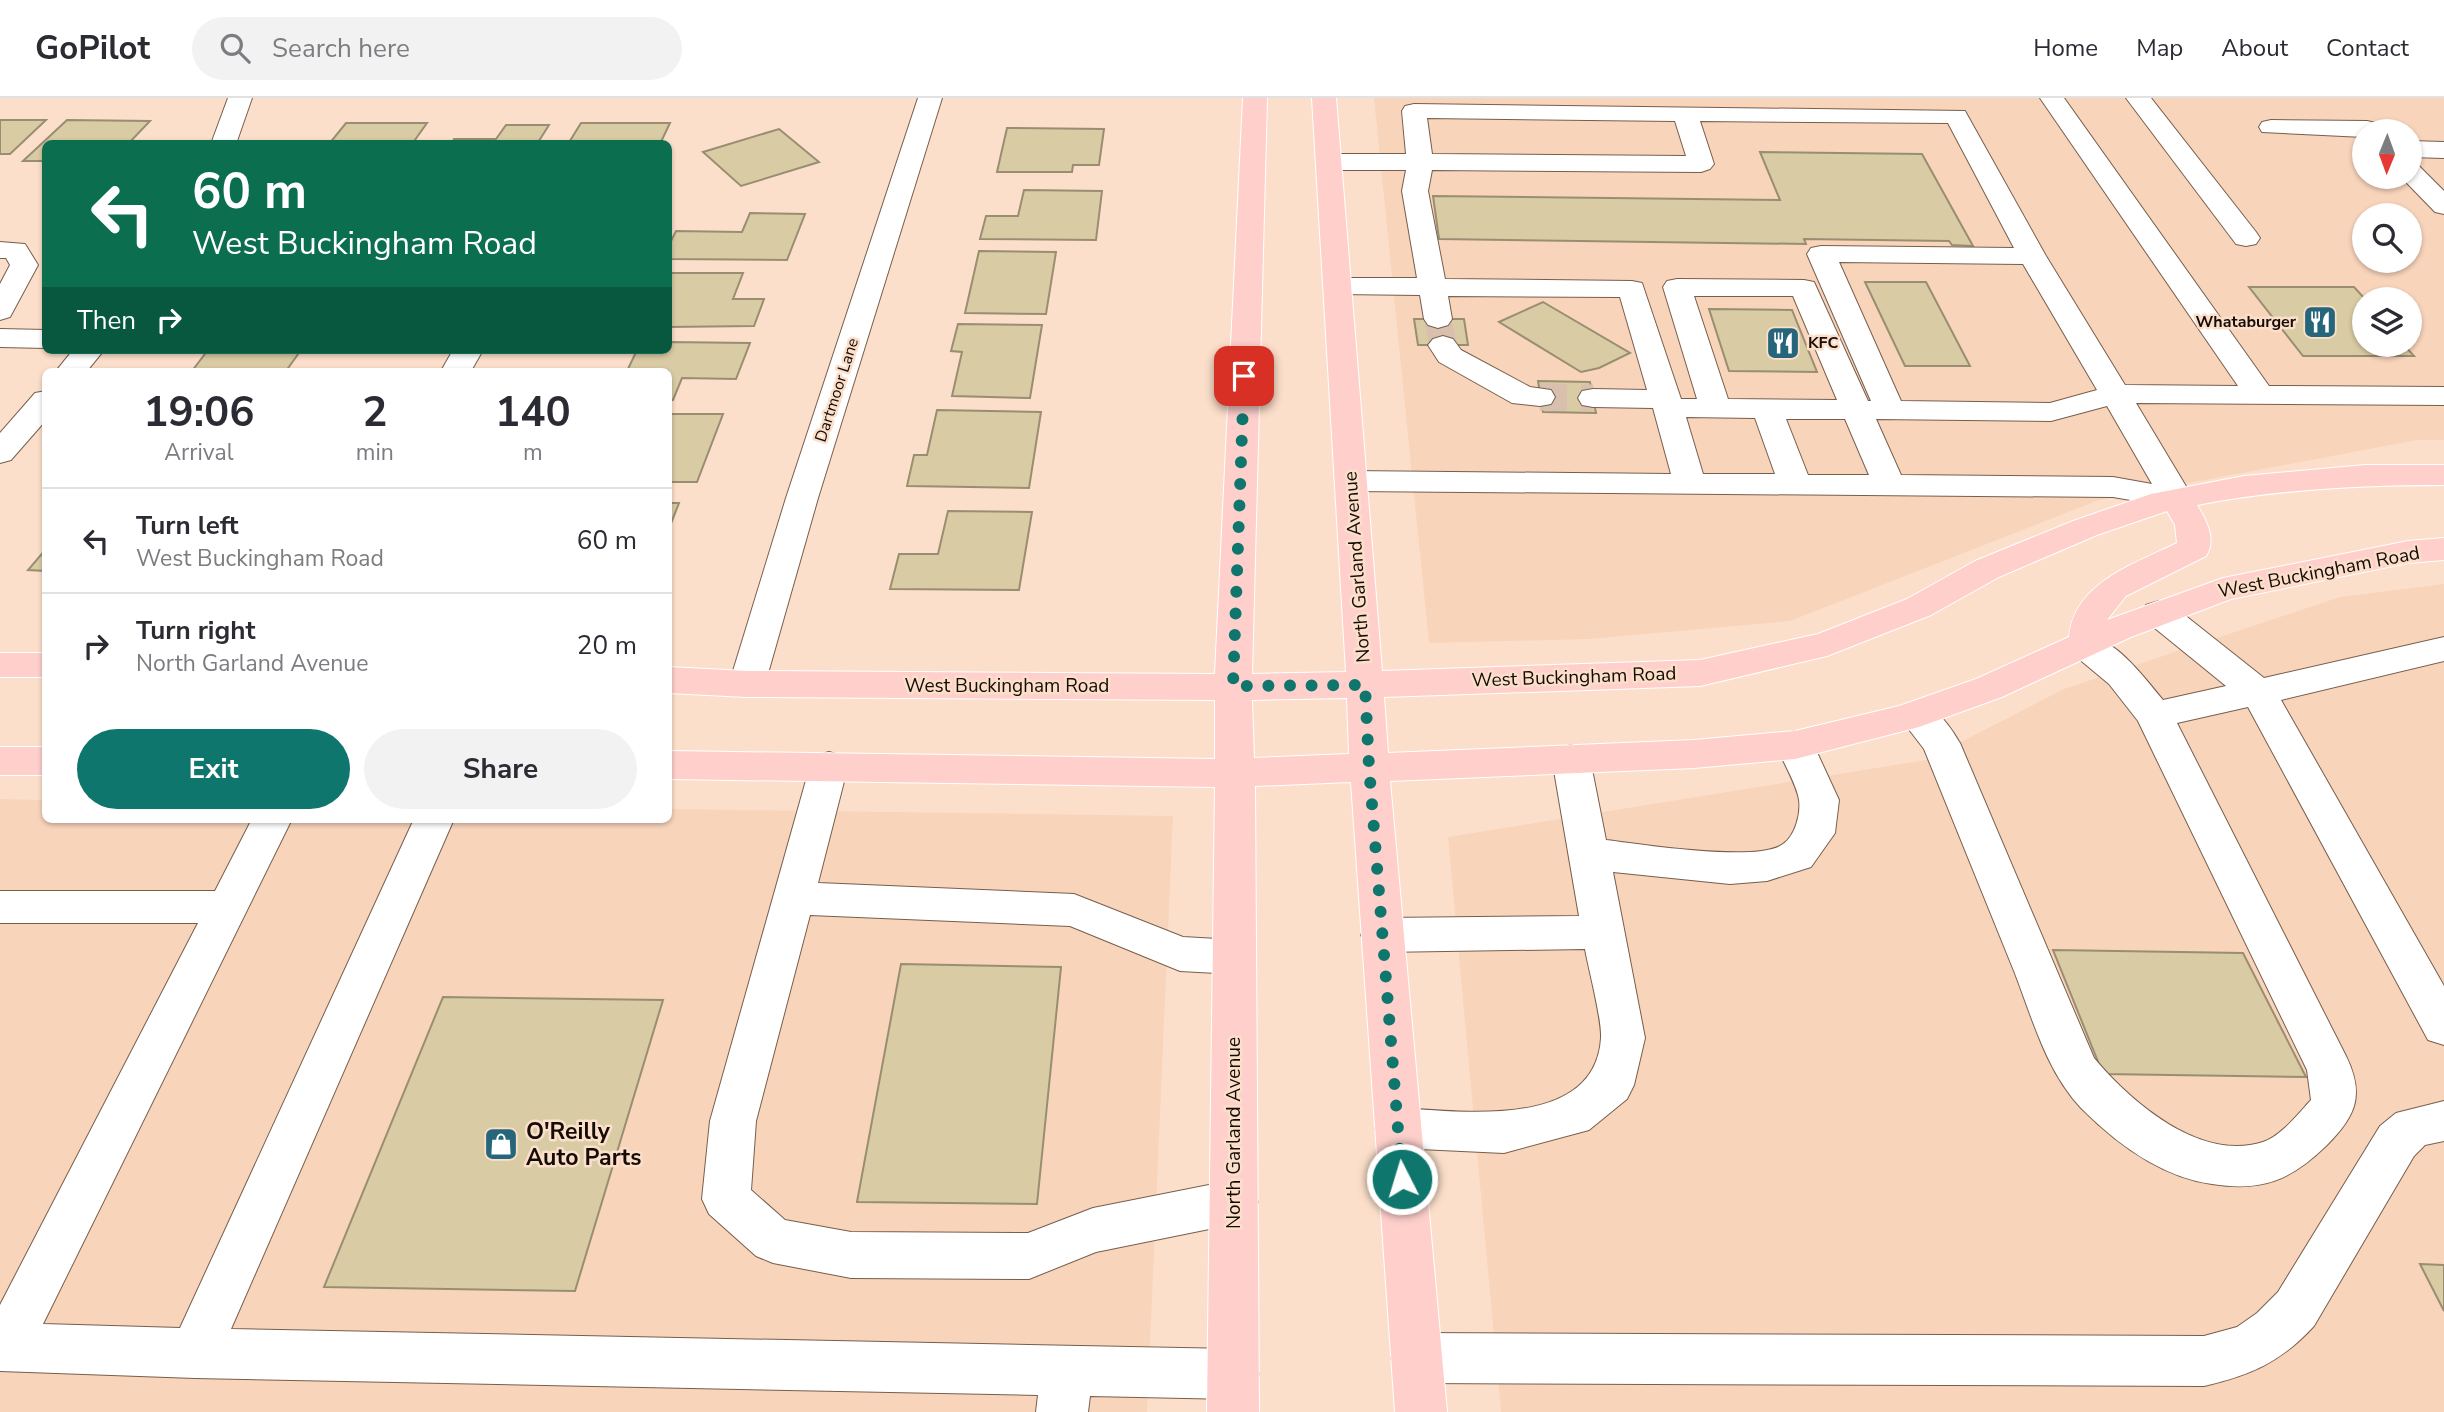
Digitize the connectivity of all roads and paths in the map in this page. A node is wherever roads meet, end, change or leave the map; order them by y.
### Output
1 (240, 98) edge
2 (930, 98) edge
3 (1255, 98) edge
4 (1324, 98) edge
5 (2052, 98) edge
6 (2138, 98) edge
7 (1413, 104) edge
8 (1950, 107) edge
9 (1685, 114) junction
10 (2271, 127) dead end
11 (2352, 128) edge
12 (224, 140) edge
13 (2422, 149) edge
14 (2444, 150) edge
15 (1329, 162) junction
16 (1420, 162) junction
17 (2422, 183) edge
18 (2444, 206) edge
19 (2246, 238) dead end
20 (0, 250) edge
21 (2032, 256) junction
22 (1338, 286) junction
23 (1432, 287) junction
24 (0, 311) edge
25 (0, 338) edge
26 (42, 338) edge
27 (86, 354) edge
28 (74, 368) edge
29 (2115, 394) junction
30 (2260, 395) junction
31 (2444, 396) edge
32 (1540, 397) tunnel mouth
33 (1593, 398) tunnel mouth
34 (1667, 403) junction
35 (42, 405) edge
36 (1716, 409) junction
37 (1767, 409) junction
38 (1857, 410) junction
39 (1890, 410) junction
40 (0, 453) edge
41 (2444, 475) edge
42 (1351, 481) junction
43 (1690, 484) junction
44 (1795, 484) junction
45 (1889, 485) junction
46 (2177, 498) junction
47 (2444, 549) edge
48 (2159, 613) junction
49 (2086, 645) junction
50 (2444, 649) edge
51 (0, 664) edge
52 (42, 665) edge
53 (672, 680) edge
54 (747, 684) junction
55 (1365, 685) junction
56 (1233, 686) junction
57 (2258, 692) junction
58 (1916, 714) junction
59 (2154, 715) junction
60 (1795, 745) junction
61 (1571, 759) junction
62 (0, 761) edge
63 (42, 761) edge
64 (672, 765) edge
65 (829, 766) junction
66 (1369, 767) junction
67 (1235, 773) junction
68 (270, 823) edge
69 (432, 823) edge
70 (1589, 855) junction
71 (793, 898) junction
72 (0, 906) edge
73 (227, 907) junction
74 (1604, 932) junction
75 (1382, 935) junction
76 (1235, 957) junction
77 (2444, 1027) edge
78 (2444, 1121) edge
79 (1398, 1128) junction
80 (1234, 1202) junction
81 (195, 1353) junction
82 (1417, 1358) junction
83 (1064, 1392) edge
84 (1233, 1393) edge
85 (1421, 1412) edge

1 - 12 street
2 - 54 street, Dartmoor Lane
3 - 56 main road, North Garland Avenue
4 - 15 main road, North Garland Avenue
5 - 30 street
6 - 19 street
7 - 9 street
7 - 16 street
8 - 9 street
8 - 21 street
9 - 16 street
10 - 11 street
13 - 14 street
15 - 16 street
15 - 22 main road, North Garland Avenue
16 - 23 street
17 - 18 street
20 - 24 street
21 - 29 street
21 - 39 street
22 - 23 street
22 - 42 main road, North Garland Avenue
23 - 32 street
23 - 34 street
25 - 26 street
27 - 28 street
29 - 30 street
29 - 39 street
29 - 46 street
30 - 31 street
33 - 34 street
34 - 36 street
34 - 43 street
35 - 40 street
36 - 37 street
36 - 38 street
37 - 38 street
37 - 44 street
38 - 39 street
38 - 45 street
41 - 46 main road, West Buckingham Road
42 - 43 street
42 - 55 main road, North Garland Avenue
43 - 44 street
44 - 45 street
45 - 46 street
46 - 49 main road
46 - 55 main road, West Buckingham Road
47 - 48 main road, West Buckingham Road
48 - 49 main road, West Buckingham Road
48 - 57 street
49 - 58 main road, West Buckingham Road
49 - 59 street
50 - 57 street
51 - 52 main road
53 - 54 main road, West Buckingham Road
54 - 56 main road, West Buckingham Road
55 - 56 main road, West Buckingham Road
55 - 66 main road, North Garland Avenue
56 - 67 main road, North Garland Avenue
57 - 59 street
57 - 77 street
58 - 59 street
58 - 60 main road, West Buckingham Road
60 - 61 main road, West Buckingham Road
60 - 70 street
61 - 66 main road, West Buckingham Road
61 - 70 street
62 - 63 main road
64 - 65 main road, West Buckingham Road
65 - 67 main road, West Buckingham Road
65 - 71 street
66 - 67 main road, West Buckingham Road
66 - 75 main road, North Garland Avenue
67 - 76 main road, North Garland Avenue
68 - 73 street
69 - 81 street
70 - 74 street
71 - 76 street
71 - 80 street
72 - 73 street
73 - 81 street
74 - 75 street
74 - 79 street
75 - 79 main road, North Garland Avenue
76 - 80 main road, North Garland Avenue
78 - 82 street
79 - 82 main road, North Garland Avenue
80 - 84 main road, North Garland Avenue
81 - 83 street
82 - 85 main road, North Garland Avenue
83 - 84 street

